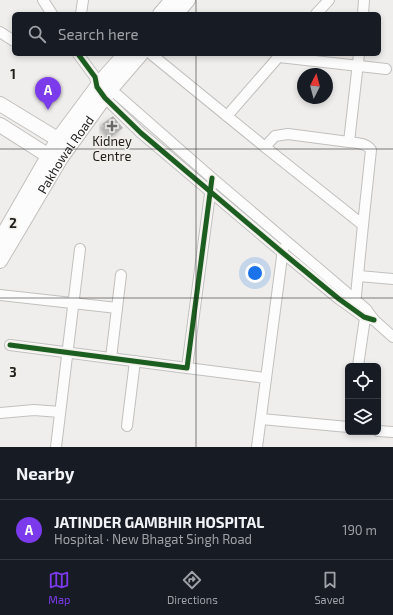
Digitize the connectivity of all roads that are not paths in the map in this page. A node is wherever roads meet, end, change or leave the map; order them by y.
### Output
1 (43, 0) edge
2 (83, 0) edge
3 (172, 0) edge
4 (188, 0) edge
5 (329, 0) edge
6 (364, 0) edge
7 (51, 12) edge
8 (81, 12) edge
9 (162, 12) edge
10 (178, 12) edge
11 (318, 12) edge
12 (363, 12) edge
13 (0, 32) edge
14 (12, 40) edge
15 (80, 56) edge
16 (124, 56) edge
17 (139, 56) edge
18 (153, 56) edge
19 (280, 56) edge
20 (359, 56) edge
21 (357, 66) junction
22 (386, 69) dead end
23 (102, 86) junction
24 (0, 104) edge
25 (227, 116) junction
26 (0, 125) edge
27 (58, 139) junction
28 (349, 142) junction
29 (70, 146) junction
30 (265, 147) junction
31 (54, 158) junction
32 (212, 178) junction
33 (210, 191) junction
34 (363, 225) junction
35 (285, 239) junction
36 (0, 240) edge
37 (80, 249) dead end
38 (283, 253) junction
39 (0, 261) edge
40 (121, 275) dead end
41 (359, 276) junction
42 (393, 279) edge
43 (0, 296) edge
44 (72, 304) junction
45 (355, 305) junction
46 (117, 308) junction
47 (368, 316) junction
48 (393, 337) edge
49 (10, 345) dead end
50 (66, 352) junction
51 (111, 358) junction
52 (135, 361) junction
53 (359, 363) edge
54 (187, 368) junction
55 (266, 378) junction
56 (60, 412) junction
57 (0, 413) edge
58 (261, 419) junction
59 (127, 426) dead end
60 (345, 427) edge
61 (381, 431) edge
62 (393, 432) edge
63 (56, 447) edge
64 (257, 447) edge

1 - 7 street
2 - 8 street
3 - 9 street
4 - 10 street
5 - 11 street
6 - 12 street
13 - 14 street
15 - 23 street
16 - 23 street, Pakhowal Road
17 - 23 street, Pakhowal Road
18 - 25 street
19 - 21 street
19 - 25 street
20 - 21 street
21 - 22 street
21 - 28 street
23 - 27 street, Pakhowal Road
23 - 29 street, Pakhowal Road
23 - 32 street
23 - 33 street
24 - 27 street
25 - 30 street
26 - 31 street
27 - 29 street
27 - 31 street, Pakhowal Road
28 - 30 street
28 - 34 street
29 - 31 street, Pakhowal Road
30 - 34 street
31 - 36 street, Pakhowal Road
31 - 39 street, Pakhowal Road
32 - 33 street
32 - 35 street
33 - 38 street
33 - 54 street
34 - 41 street
35 - 38 street
35 - 45 street
37 - 44 street
38 - 45 street
38 - 55 street
40 - 46 street
41 - 42 street
41 - 45 street
43 - 44 street
44 - 46 street
44 - 50 street
45 - 47 street
46 - 51 street
47 - 48 street
47 - 53 street
49 - 50 street
50 - 51 street
50 - 56 street
51 - 52 street
52 - 54 street
52 - 59 street
54 - 55 street
55 - 58 street
56 - 57 street
56 - 63 street
58 - 60 street
58 - 64 street
61 - 62 street

